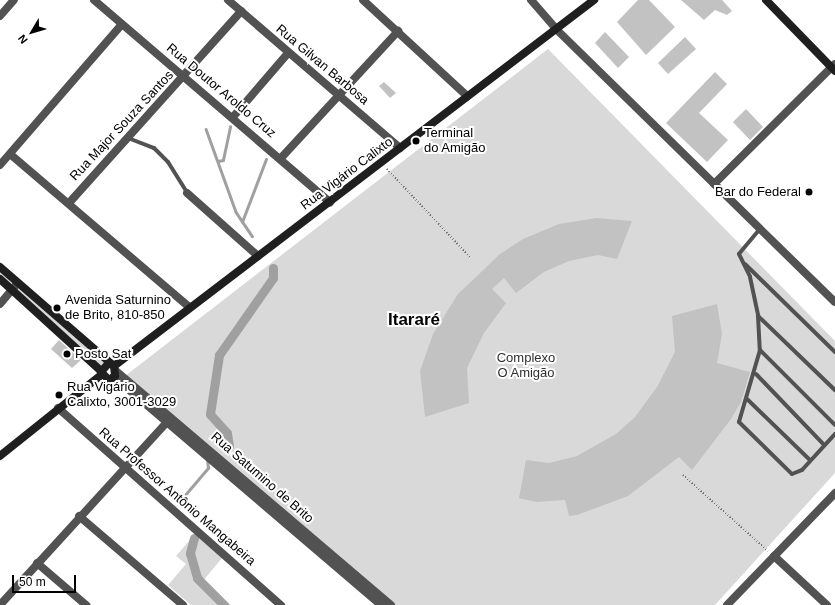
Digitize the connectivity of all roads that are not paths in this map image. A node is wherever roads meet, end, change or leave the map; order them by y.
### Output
1 (14, 0) edge
2 (94, 0) edge
3 (228, 0) edge
4 (363, 0) edge
5 (531, 0) edge
6 (594, 0) edge
7 (766, 0) edge
8 (241, 11) junction
9 (0, 16) edge
10 (122, 24) junction
11 (556, 29) junction
12 (398, 31) junction
13 (288, 53) junction
14 (834, 68) edge
15 (185, 76) junction
16 (340, 96) junction
17 (467, 96) junction
18 (233, 117) junction
19 (128, 138) junction
20 (400, 148) junction
21 (10, 154) junction
22 (281, 158) junction
23 (0, 165) edge
24 (714, 184) junction
25 (187, 193) joint
26 (330, 202) junction
27 (68, 203) junction
28 (760, 230) junction
29 (258, 256) junction
30 (742, 261) junction
31 (0, 267) edge
32 (0, 279) edge
33 (15, 286) junction
34 (835, 302) edge
35 (0, 304) edge
36 (189, 307) junction
37 (758, 316) junction
38 (760, 350) junction
39 (835, 352) edge
40 (113, 369) junction
41 (101, 373) junction
42 (756, 374) junction
43 (835, 390) edge
44 (747, 399) junction
45 (58, 408) junction
46 (170, 419) junction
47 (835, 425) edge
48 (835, 434) edge
49 (824, 445) junction
50 (0, 456) edge
51 (810, 460) junction
52 (125, 467) junction
53 (835, 493) edge
54 (79, 516) junction
55 (774, 556) junction
56 (38, 563) junction
57 (4, 601) edge
58 (380, 603) edge
59 (86, 605) edge
60 (183, 605) edge
61 (281, 605) edge
62 (391, 605) edge
63 (727, 605) edge
64 (827, 605) edge

1 - 9 street
2 - 10 street, Rua Doutor Aroldo Cruz
3 - 8 street, Rua Gilvan Barbosa
4 - 12 street
5 - 11 street
6 - 11 main road, Rua Vigário Calixto
7 - 14 main road
8 - 13 street, Rua Gilvan Barbosa
8 - 15 street, Rua Major Souza Santos
10 - 15 street, Rua Doutor Aroldo Cruz
10 - 21 street
11 - 17 main road, Rua Vigário Calixto
11 - 24 street
12 - 16 street
12 - 17 street
13 - 16 street, Rua Gilvan Barbosa
13 - 18 street
14 - 24 street
15 - 18 street, Rua Doutor Aroldo Cruz
15 - 19 street, Rua Major Souza Santos
16 - 20 street, Rua Gilvan Barbosa
16 - 22 street
17 - 20 main road, Rua Vigário Calixto
18 - 22 street, Rua Doutor Aroldo Cruz
19 - 25 lane
19 - 27 street, Rua Major Souza Santos
20 - 26 main road, Rua Vigário Calixto
21 - 23 street
21 - 27 street
22 - 26 street, Rua Doutor Aroldo Cruz
24 - 28 street
25 - 29 street
26 - 29 main road, Rua Vigário Calixto
27 - 36 street
28 - 30 lane
28 - 34 street
29 - 36 main road, Rua Vigário Calixto
30 - 37 lane
30 - 39 lane
31 - 33 main road, Rua Satumino de Brito
32 - 33 main road, Rua Satumino de Brito
33 - 35 street
33 - 40 main road, Rua Satumino de Brito
33 - 41 main road, Rua Satumino de Brito
36 - 40 main road, Rua Vigário Calixto
37 - 38 lane
37 - 43 lane
38 - 42 lane
38 - 47 lane
40 - 41 main road, Rua Vigário Calixto
40 - 41 main road
40 - 46 street, Rua Satumino de Brito
41 - 45 main road
42 - 44 lane
42 - 49 lane
44 - 51 lane
44 - 51 lane
45 - 50 main road
45 - 52 street, Rua Professor Antônio Mangabeira
46 - 52 street
46 - 58 street, Rua Satumino de Brito
48 - 49 lane
49 - 51 lane
52 - 54 street
52 - 61 street, Rua Professor Antônio Mangabeira
53 - 55 street
54 - 56 street
54 - 60 street
55 - 63 street
55 - 64 street
56 - 57 street
56 - 59 street
58 - 62 street, Rua Satumino de Brito

